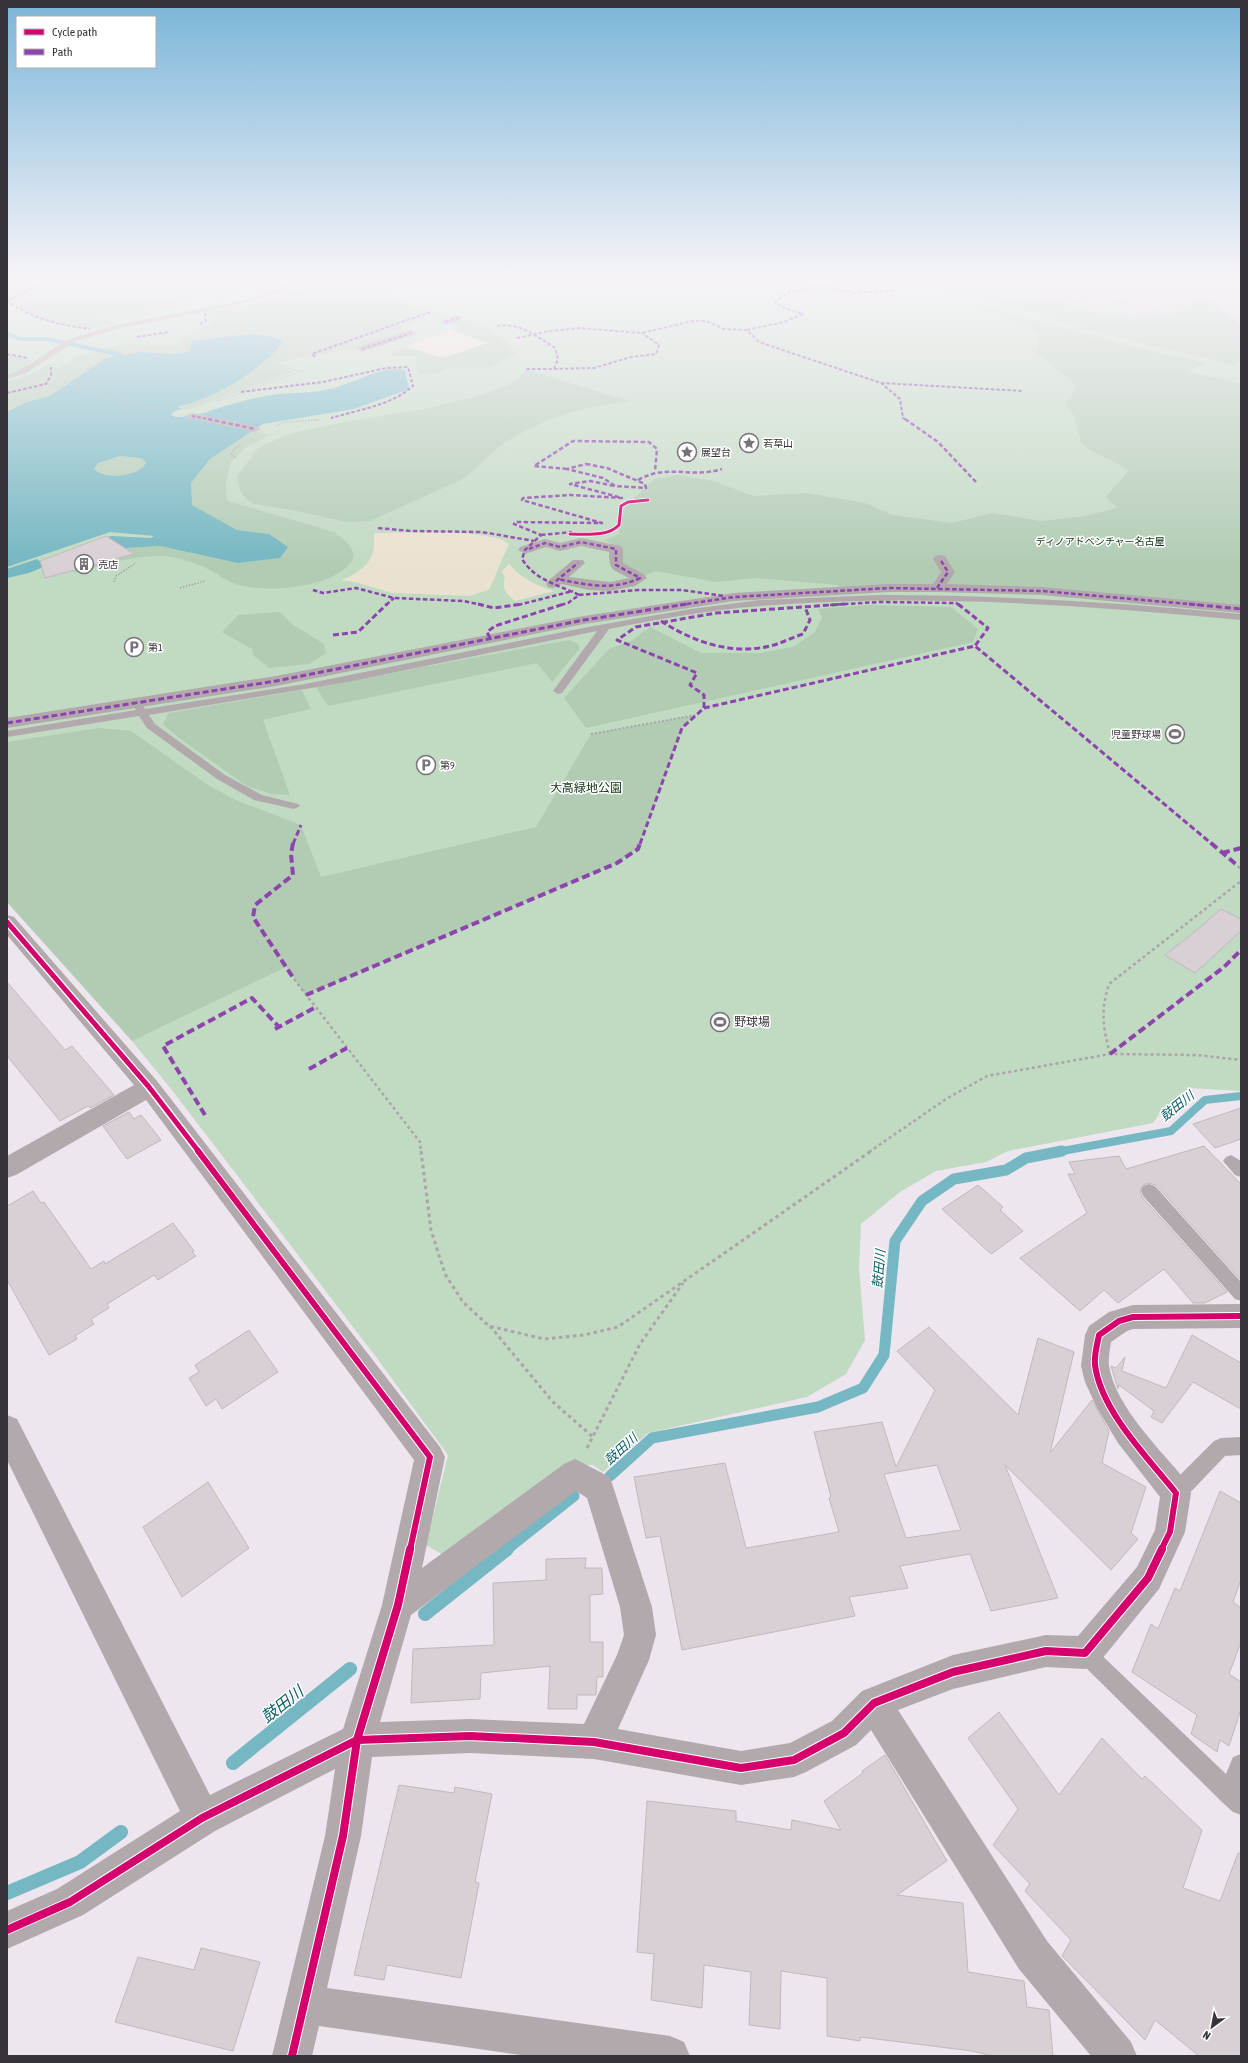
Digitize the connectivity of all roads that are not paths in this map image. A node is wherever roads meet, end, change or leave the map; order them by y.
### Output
1 (23, 372) edge
2 (7, 377) edge
3 (192, 416) dead end
4 (254, 429) dead end
5 (525, 550) dead end
6 (940, 559) dead end
7 (578, 563) dead end
8 (937, 588) junction
9 (1241, 609) edge
10 (1241, 617) edge
11 (605, 627) junction
12 (558, 691) dead end
13 (137, 705) junction
14 (7, 723) edge
15 (7, 734) edge
16 (294, 806) dead end
17 (7, 922) edge
18 (149, 1087) junction
19 (7, 1168) edge
20 (1149, 1191) dead end
21 (1241, 1294) edge
22 (1241, 1316) edge
23 (7, 1428) edge
24 (1241, 1446) edge
25 (1176, 1494) junction
26 (398, 1605) junction
27 (1085, 1653) junction
28 (874, 1702) junction
29 (357, 1740) junction
30 (594, 1742) junction
31 (1241, 1766) edge
32 (1235, 1799) edge
33 (202, 1818) junction
34 (7, 1930) edge
35 (305, 2005) junction
36 (624, 2053) edge
37 (292, 2056) edge
38 (670, 2056) edge
39 (1117, 2056) edge

1 - 2 lane
3 - 4 street
5 - 7 street
6 - 8 street
8 - 9 street
8 - 13 street
10 - 11 lane
11 - 12 lane
11 - 13 lane
13 - 14 street
13 - 15 lane
13 - 16 lane
17 - 18 street
18 - 19 street
18 - 26 street
20 - 21 lane
22 - 25 street
23 - 33 street
24 - 25 lane
25 - 27 street
26 - 29 street
26 - 30 street
27 - 28 street
27 - 32 lane
28 - 30 street
28 - 39 street
29 - 30 street
29 - 33 street
29 - 35 street
31 - 32 lane
33 - 34 street
35 - 36 street
35 - 37 street
36 - 38 street

